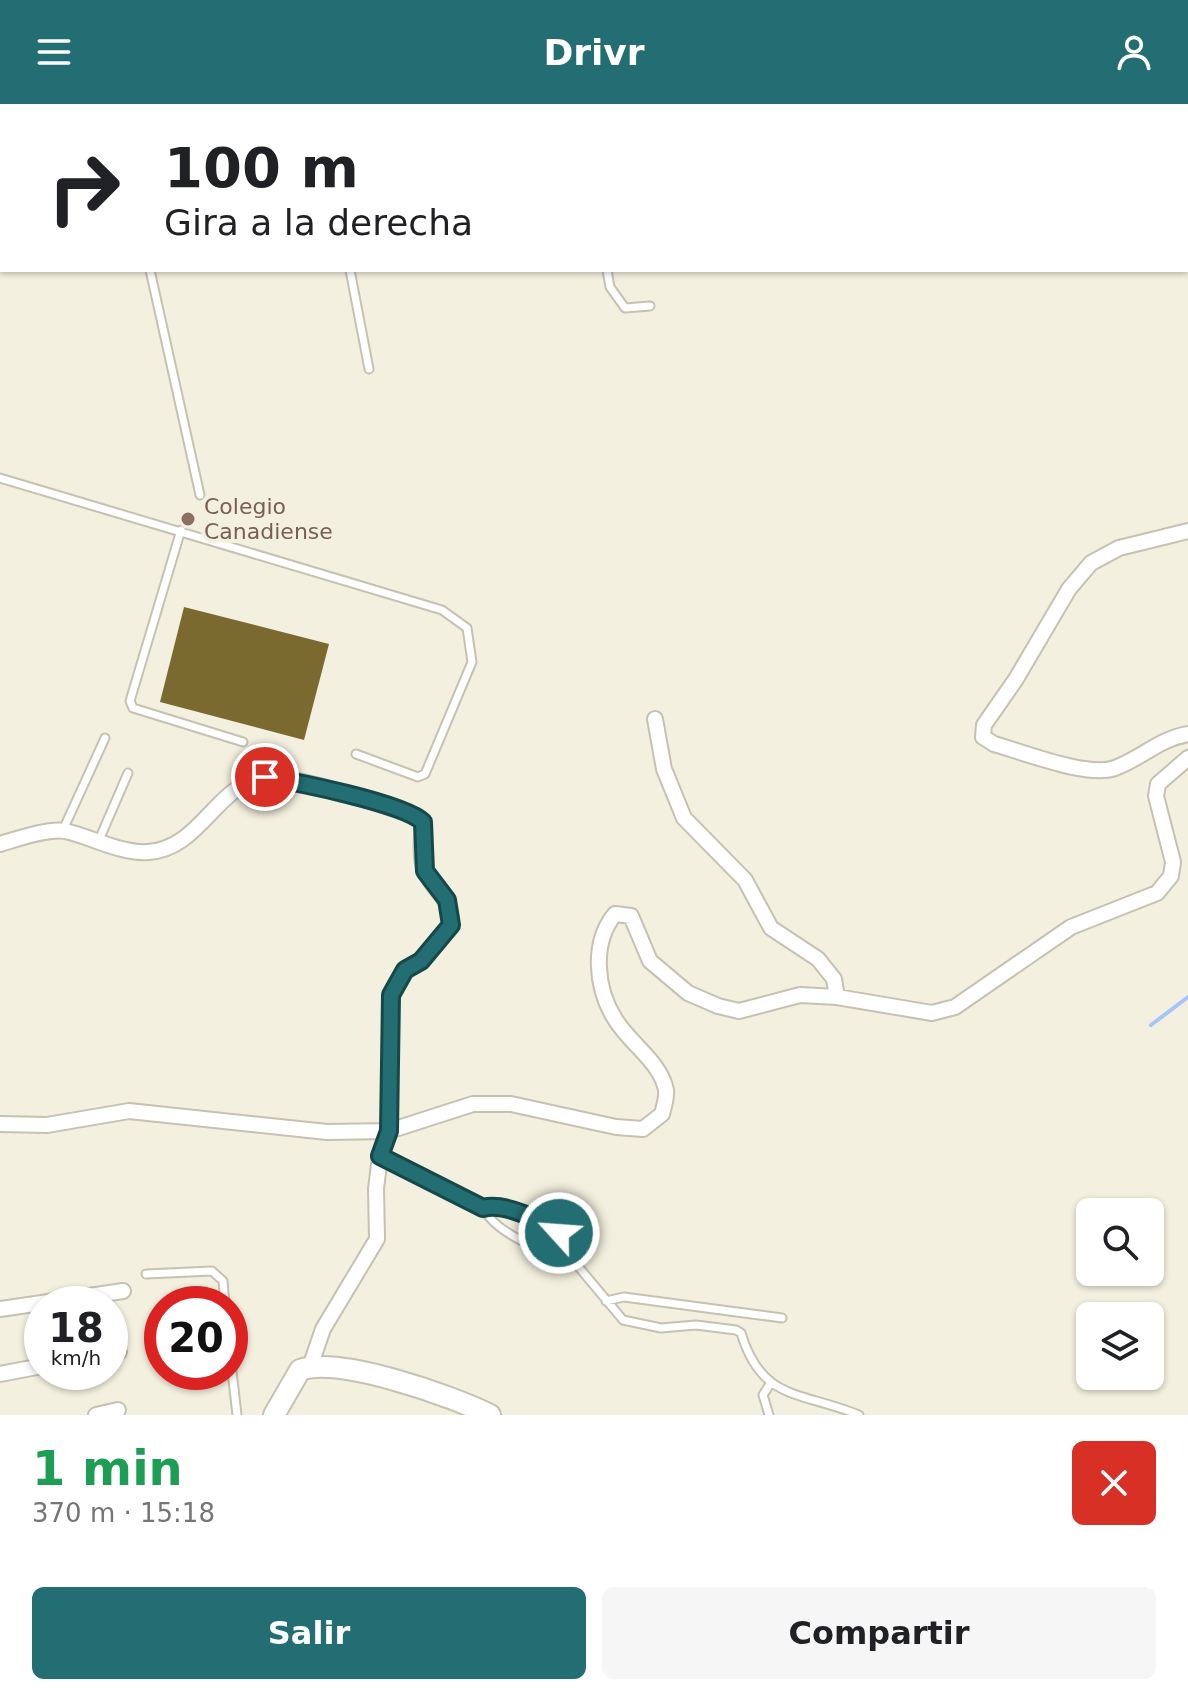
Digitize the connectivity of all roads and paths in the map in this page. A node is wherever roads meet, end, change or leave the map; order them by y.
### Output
1 (150, 272) edge
2 (350, 272) edge
3 (607, 272) edge
4 (650, 306) dead end
5 (369, 369) dead end
6 (0, 478) edge
7 (200, 495) dead end
8 (181, 530) junction
9 (1188, 531) edge
10 (655, 719) dead end
11 (1188, 734) edge
12 (105, 738) dead end
13 (243, 742) dead end
14 (356, 754) dead end
15 (1188, 758) edge
16 (128, 773) dead end
17 (63, 830) junction
18 (99, 840) junction
19 (0, 844) edge
20 (837, 997) junction
21 (0, 1124) edge
22 (389, 1131) junction
23 (380, 1156) junction
24 (483, 1208) junction
25 (572, 1259) junction
26 (146, 1274) dead end
27 (223, 1286) edge
28 (606, 1301) junction
29 (24, 1305) edge
30 (0, 1309) edge
31 (782, 1318) dead end
32 (310, 1367) junction
33 (24, 1369) edge
34 (0, 1374) edge
35 (770, 1384) junction
36 (234, 1390) edge
37 (118, 1410) dead end
38 (96, 1415) edge
39 (237, 1415) edge
40 (274, 1415) edge
41 (490, 1415) edge
42 (769, 1415) edge
43 (859, 1415) edge

1 - 7 lane
2 - 5 lane
3 - 4 lane
6 - 8 lane
8 - 13 lane
8 - 14 lane
9 - 11 street
10 - 20 street
12 - 17 lane
15 - 20 street
16 - 18 lane
17 - 18 street
17 - 19 street
18 - 22 street
20 - 22 street
21 - 22 street
22 - 23 street
23 - 24 lane
23 - 32 street
24 - 25 lane
24 - 25 lane
25 - 28 lane
26 - 27 lane
28 - 31 lane
28 - 35 lane
29 - 30 street
32 - 40 street
32 - 41 street
33 - 34 street
35 - 42 lane
35 - 43 lane
36 - 39 lane
37 - 38 street

